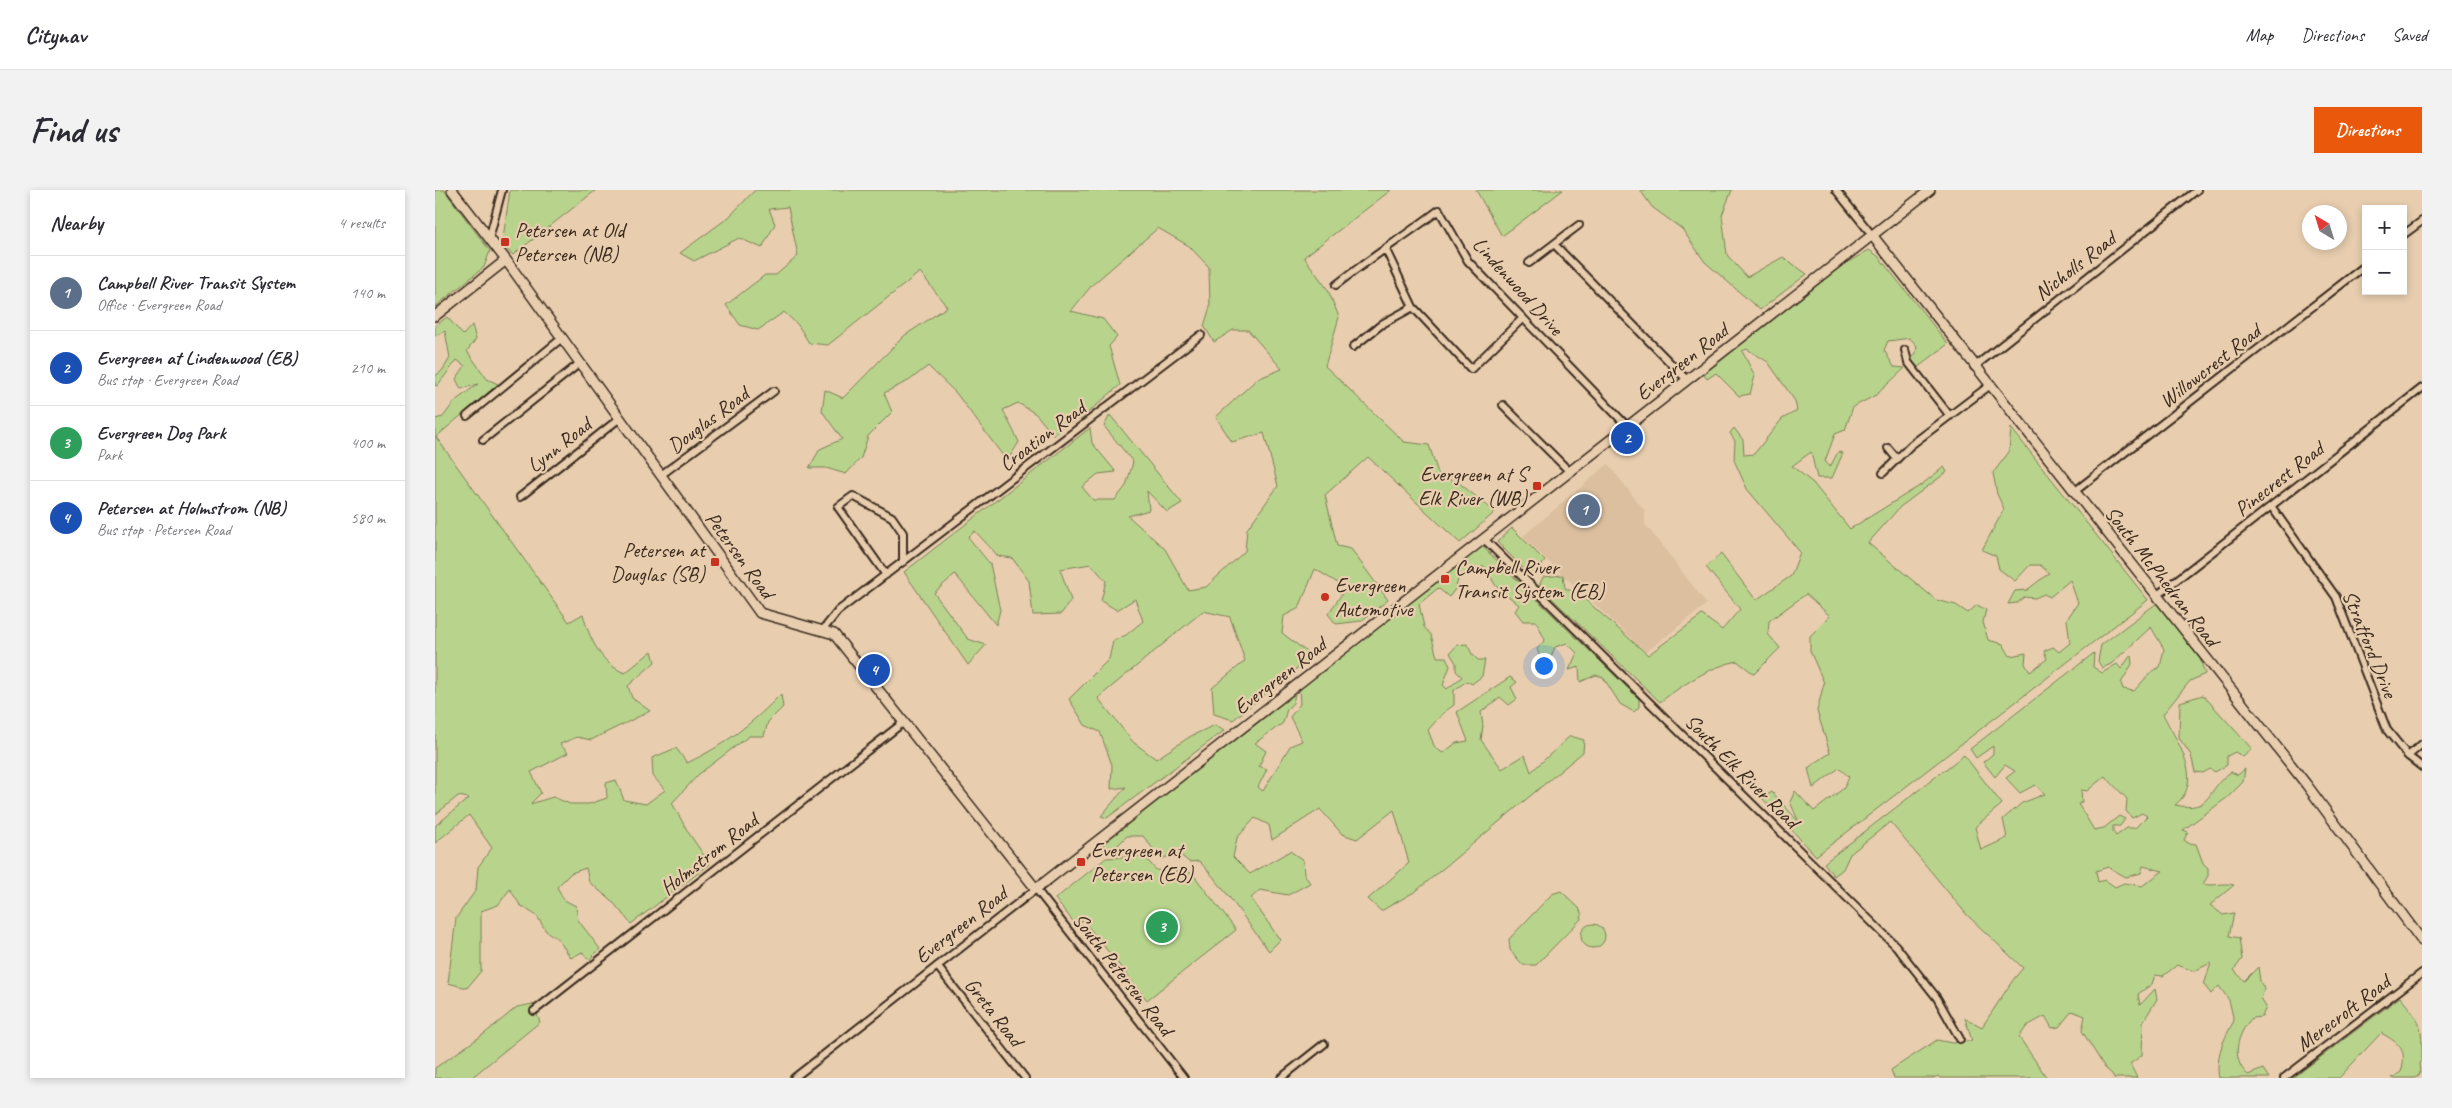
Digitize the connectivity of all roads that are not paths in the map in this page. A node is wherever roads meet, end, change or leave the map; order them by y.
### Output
1 (452, 190) edge
2 (502, 190) edge
3 (1836, 190) edge
4 (1930, 190) edge
5 (2197, 190) edge
6 (2422, 221) edge
7 (1579, 224) dead end
8 (2407, 232) edge
9 (1872, 235) junction
10 (489, 238) junction
11 (1553, 244) junction
12 (1386, 250) junction
13 (506, 260) junction
14 (1529, 263) dead end
15 (2362, 268) edge
16 (1336, 284) dead end
17 (1413, 307) junction
18 (435, 316) edge
19 (1523, 318) junction
20 (1201, 335) dead end
21 (562, 338) junction
22 (1353, 346) dead end
23 (1905, 350) dead end
24 (580, 363) junction
25 (1974, 367) junction
26 (1687, 380) junction
27 (1989, 386) junction
28 (2422, 388) edge
29 (774, 391) dead end
30 (1503, 405) dead end
31 (467, 416) dead end
32 (1950, 416) junction
33 (620, 418) junction
34 (1627, 427) junction
35 (483, 440) dead end
36 (1888, 448) dead end
37 (1897, 459) junction
38 (1570, 472) junction
39 (1883, 473) dead end
40 (661, 475) junction
41 (2074, 492) junction
42 (519, 497) dead end
43 (2271, 506) junction
44 (1485, 539) junction
45 (903, 562) junction
46 (886, 575) junction
47 (2156, 596) junction
48 (822, 631) junction
49 (904, 722) junction
50 (2422, 744) edge
51 (2408, 756) junction
52 (2422, 767) edge
53 (1036, 890) junction
54 (2422, 941) edge
55 (937, 966) junction
56 (2422, 973) edge
57 (534, 1011) dead end
58 (1960, 1039) dead end
59 (1324, 1044) dead end
60 (794, 1078) edge
61 (1025, 1078) edge
62 (1184, 1078) edge
63 (1281, 1078) edge
64 (2284, 1078) edge

1 - 10 street, Petersen Road
2 - 10 street
3 - 9 street
4 - 9 street, Evergreen Road
5 - 25 street, Nicholls Road
6 - 8 street
7 - 11 street
9 - 25 street, South McPhedran Road
9 - 26 street, Evergreen Road
10 - 13 street, Petersen Road
11 - 14 street
11 - 26 street
12 - 16 street, Lindenwood Drive
12 - 17 street
12 - 19 street, Lindenwood Drive
13 - 18 street
13 - 21 street, Petersen Road
15 - 41 street, Willowcrest Road
17 - 19 street
17 - 22 street
19 - 34 street, Lindenwood Drive
20 - 45 street, Croation Road
21 - 24 street, Petersen Road
21 - 31 street
23 - 32 street
24 - 33 street, Petersen Road
24 - 35 street
25 - 27 street, South McPhedran Road
26 - 34 street, Evergreen Road
27 - 32 street
27 - 41 street, South McPhedran Road
28 - 43 street, Pinecrest Road
29 - 40 street, Douglas Road
30 - 38 street
32 - 37 street
33 - 40 street, Petersen Road
33 - 42 street, Lynn Road
34 - 38 street, Evergreen Road
36 - 37 street
37 - 39 street
38 - 44 street, Evergreen Road
40 - 48 street, Petersen Road
41 - 47 street, South McPhedran Road
43 - 47 street, Pinecrest Road
43 - 51 street, Stratford Drive
44 - 53 street, Evergreen Road
44 - 58 street, South Elk River Road
45 - 46 street, Croation Road
45 - 46 street
46 - 48 street, Croation Road
47 - 54 street, South McPhedran Road
48 - 49 street, Petersen Road
49 - 53 street, Petersen Road
49 - 57 street, Holmstrom Road
50 - 51 street
51 - 52 street, Stratford Drive
53 - 55 street, Evergreen Road
53 - 62 street, South Petersen Road
55 - 60 street, Evergreen Road
55 - 61 street, Greta Road
56 - 64 street, Merecroft Road
59 - 63 street

